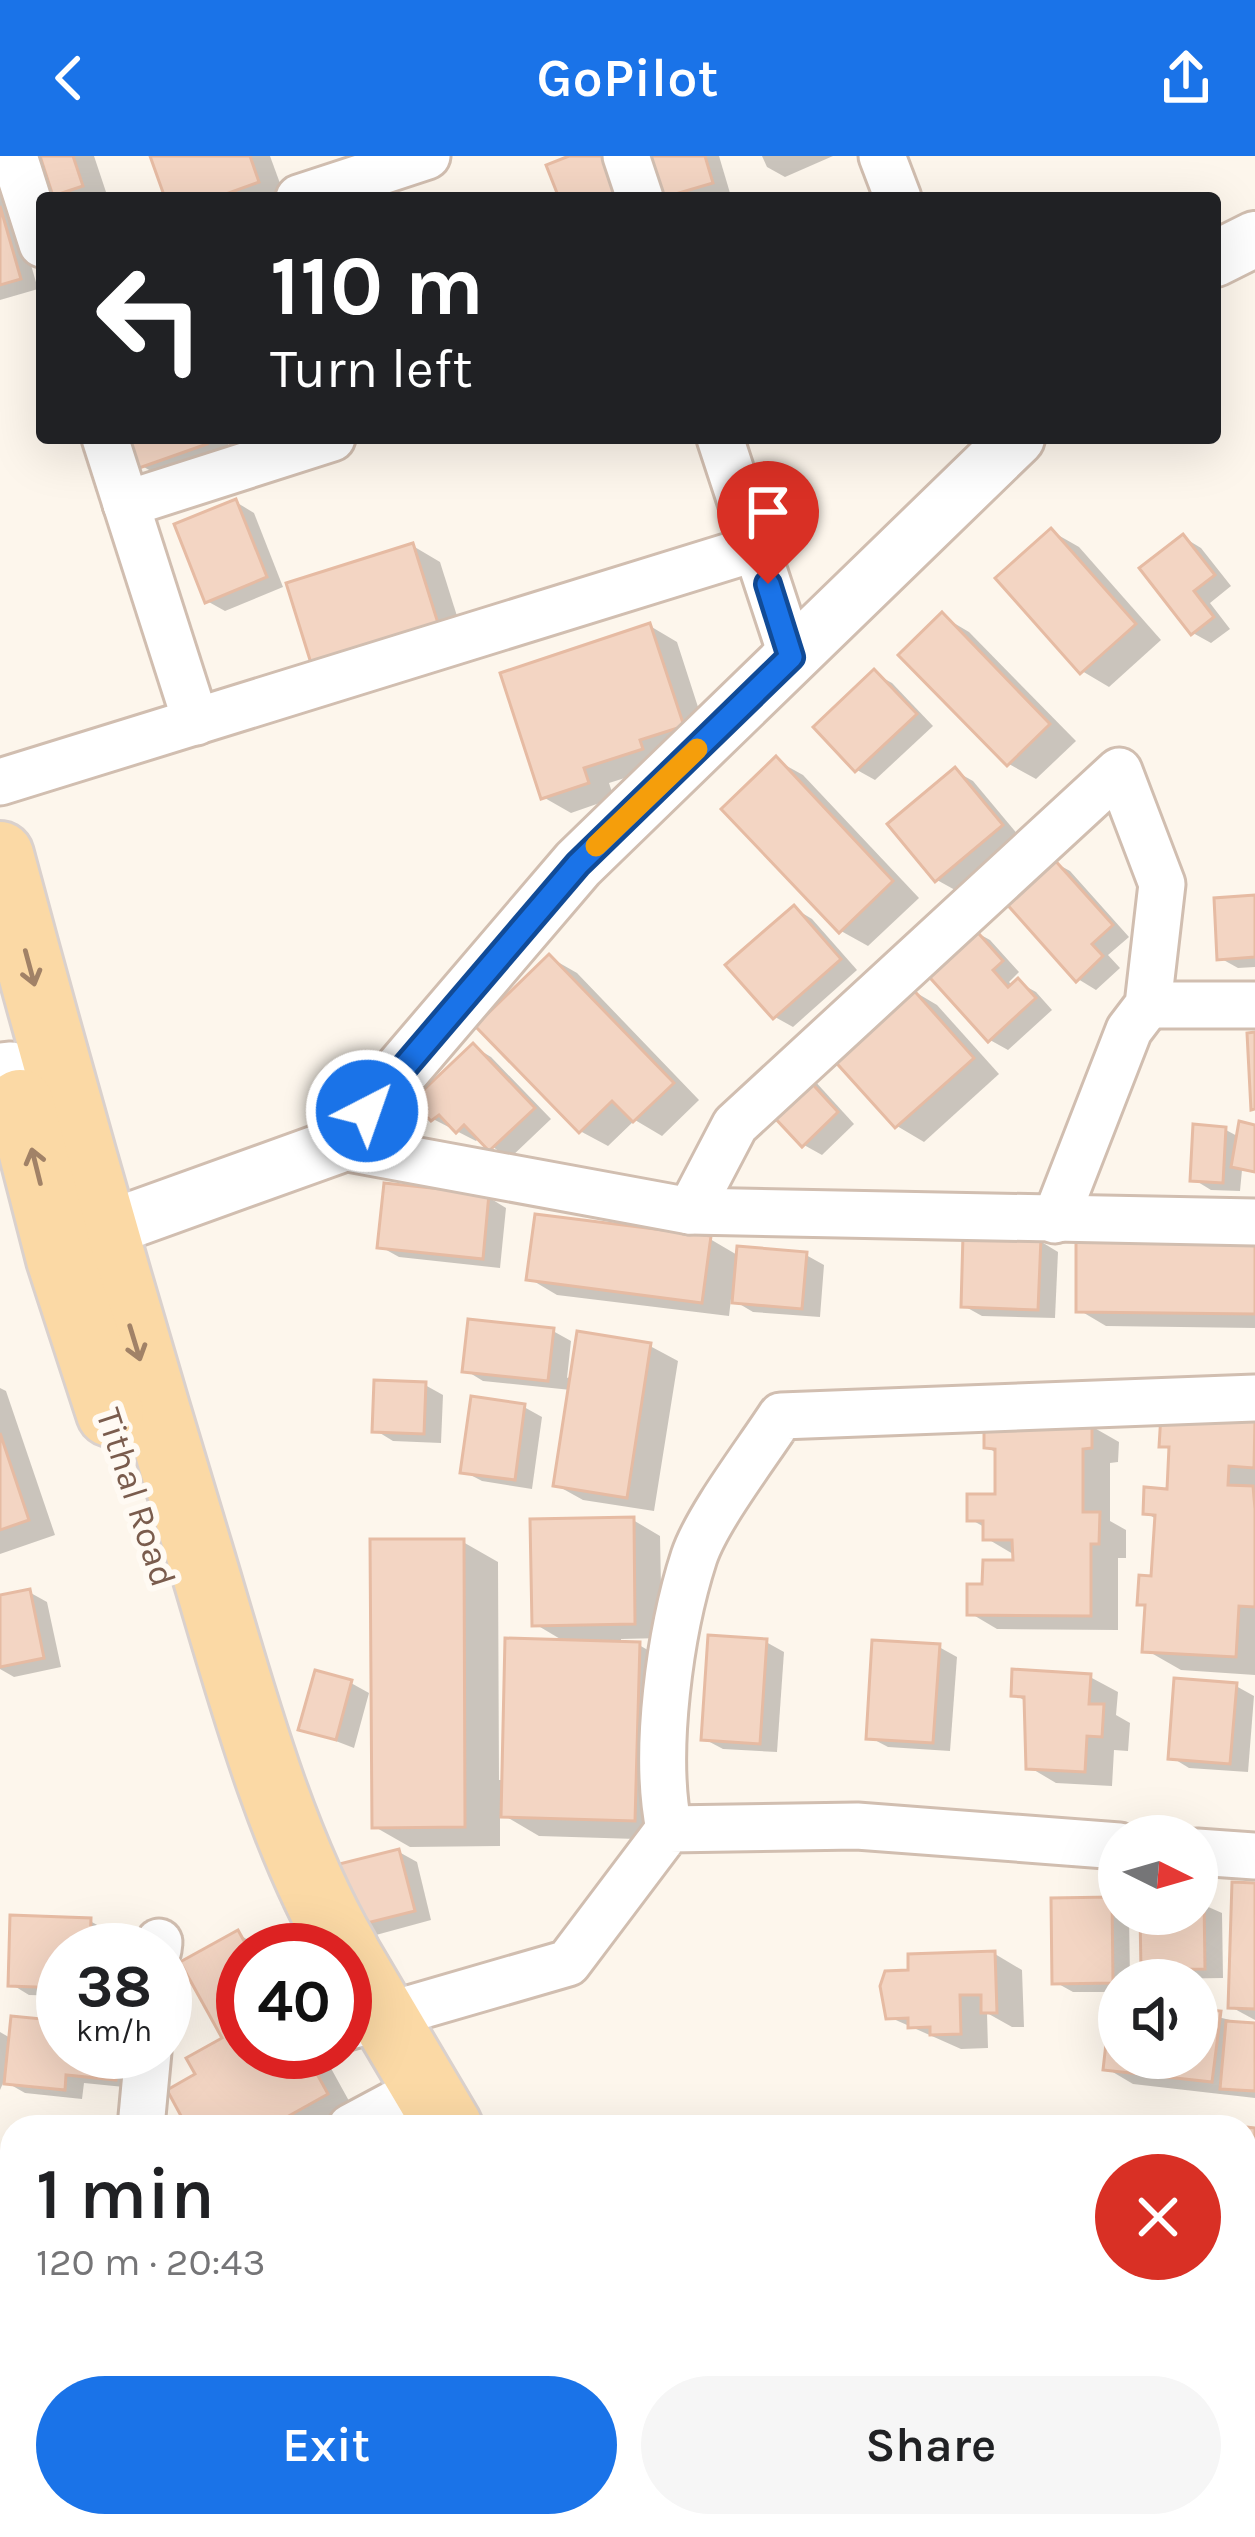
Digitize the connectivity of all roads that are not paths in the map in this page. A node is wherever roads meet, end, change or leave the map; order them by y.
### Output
1 (14, 156) edge
2 (427, 156) edge
3 (626, 156) edge
4 (882, 156) edge
5 (317, 192) edge
6 (638, 192) edge
7 (896, 192) edge
8 (36, 225) edge
9 (1255, 239) edge
10 (1221, 256) edge
11 (107, 444) edge
12 (313, 444) edge
13 (722, 444) edge
14 (999, 446) edge
15 (126, 504) junction
16 (757, 548) junction
17 (791, 657) junction
18 (196, 722) junction
19 (0, 782) edge
20 (0, 855) edge
21 (1148, 1005) junction
22 (1255, 1005) edge
23 (4, 1054) edge
24 (337, 1146) junction
25 (690, 1211) junction
26 (1055, 1220) junction
27 (1255, 1222) edge
28 (81, 1245) junction
29 (1255, 1398) edge
30 (669, 1829) junction
31 (1098, 1844) edge
32 (1218, 1853) edge
33 (1255, 1856) edge
34 (293, 1923) edge
35 (329, 1923) edge
36 (372, 2019) edge
37 (372, 2053) edge
38 (145, 2079) edge
39 (142, 2115) edge
40 (398, 2115) edge

1 - 8 street
2 - 5 street
3 - 6 street
4 - 7 street
9 - 10 street
11 - 15 street
12 - 15 street
13 - 16 street
14 - 17 street
15 - 18 street
16 - 17 street
16 - 18 street
17 - 24 street
18 - 19 street
20 -> 28 main road
21 - 22 street
21 - 25 street
21 - 26 street
28 -> 23 main road, Tithal Road
24 - 25 street
24 - 28 street
25 - 26 street
26 - 27 street
28 - 34 main road, Tithal Road
28 -> 35 main road
29 - 30 street
30 - 31 street
30 - 36 street
32 - 33 street
37 - 40 main road
38 - 39 street

